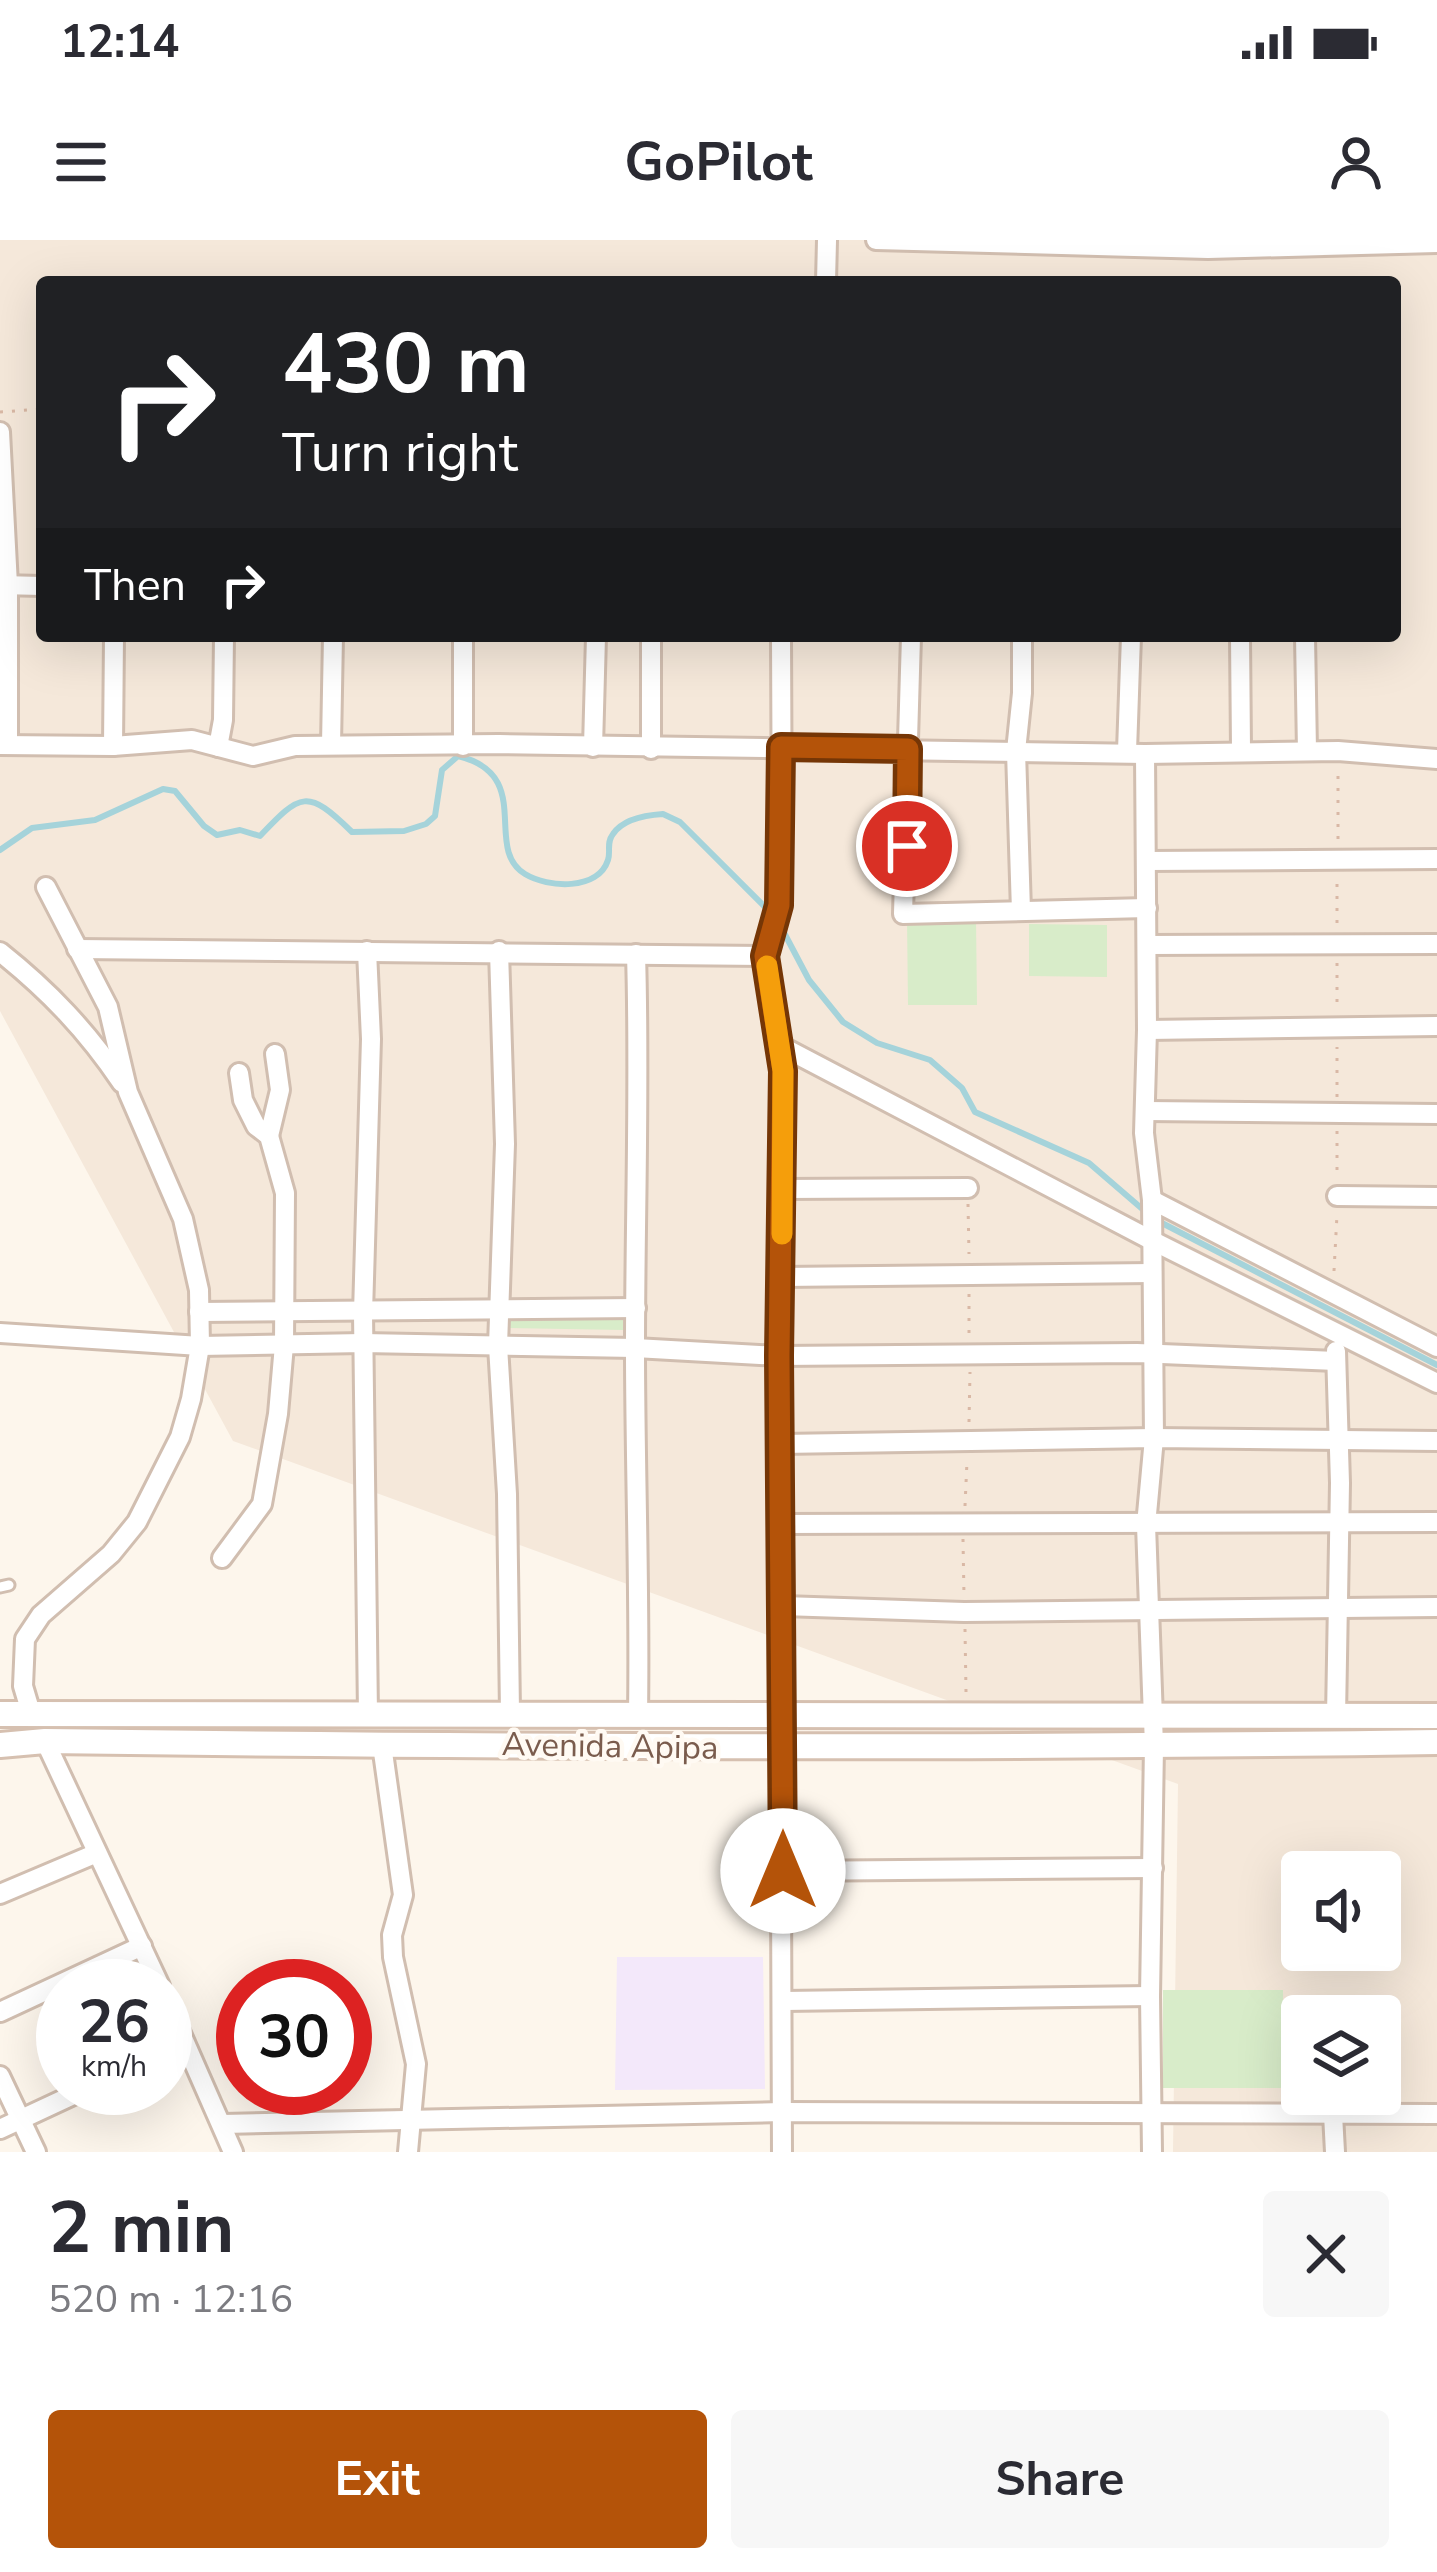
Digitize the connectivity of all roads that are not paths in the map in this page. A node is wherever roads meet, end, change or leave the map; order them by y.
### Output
1 (827, 240) edge
2 (876, 240) edge
3 (1437, 243) edge
4 (1208, 244) edge
5 (826, 276) edge
6 (0, 432) edge
7 (4, 585) edge
8 (36, 586) edge
9 (114, 642) edge
10 (224, 642) edge
11 (333, 642) edge
12 (464, 642) edge
13 (596, 642) edge
14 (651, 642) edge
15 (781, 642) edge
16 (911, 642) edge
17 (1022, 642) edge
18 (1130, 642) edge
19 (1240, 642) edge
20 (1305, 642) edge
21 (4, 745) edge
22 (332, 745) junction
23 (113, 746) junction
24 (463, 746) junction
25 (593, 747) junction
26 (781, 747) junction
27 (218, 748) junction
28 (651, 749) junction
29 (908, 749) junction
30 (1241, 750) junction
31 (1016, 751) junction
32 (1307, 751) junction
33 (1136, 753) junction
34 (1437, 759) edge
35 (1437, 860) edge
36 (1147, 861) junction
37 (46, 887) dead end
38 (1147, 908) junction
39 (1021, 911) junction
40 (1148, 944) junction
41 (1437, 944) edge
42 (77, 949) junction
43 (367, 951) junction
44 (0, 952) edge
45 (499, 952) junction
46 (636, 954) junction
47 (765, 956) junction
48 (1437, 1026) edge
49 (1148, 1030) junction
50 (777, 1044) junction
51 (275, 1054) dead end
52 (239, 1073) dead end
53 (128, 1092) junction
54 (1147, 1111) junction
55 (1437, 1114) edge
56 (268, 1136) junction
57 (783, 1189) junction
58 (968, 1189) dead end
59 (1337, 1196) dead end
60 (1437, 1197) edge
61 (1152, 1201) junction
62 (1150, 1240) junction
63 (1152, 1273) junction
64 (781, 1277) junction
65 (636, 1308) junction
66 (498, 1309) junction
67 (200, 1312) junction
68 (284, 1312) junction
69 (363, 1313) junction
70 (0, 1334) edge
71 (1336, 1334) junction
72 (363, 1343) junction
73 (284, 1345) junction
74 (200, 1346) junction
75 (498, 1346) junction
76 (1437, 1346) edge
77 (635, 1348) junction
78 (1152, 1355) junction
79 (779, 1356) junction
80 (1336, 1360) junction
81 (1437, 1383) edge
82 (1154, 1438) junction
83 (1337, 1440) junction
84 (1437, 1441) edge
85 (781, 1444) junction
86 (1437, 1522) edge
87 (783, 1523) junction
88 (1146, 1525) junction
89 (1338, 1525) junction
90 (222, 1558) dead end
91 (783, 1606) junction
92 (1437, 1607) edge
93 (1146, 1608) junction
94 (1336, 1608) junction
95 (31, 1712) junction
96 (510, 1712) junction
97 (0, 1714) edge
98 (638, 1714) junction
99 (368, 1715) junction
100 (783, 1715) junction
101 (1437, 1715) edge
102 (1336, 1717) junction
103 (1151, 1718) junction
104 (45, 1742) junction
105 (1437, 1742) edge
106 (0, 1745) edge
107 (382, 1745) junction
108 (1154, 1746) junction
109 (784, 1747) junction
110 (98, 1853) junction
111 (1153, 1868) junction
112 (783, 1871) junction
113 (0, 1894) edge
114 (142, 1946) junction
115 (148, 1959) edge
116 (1150, 1996) junction
117 (784, 2001) junction
118 (0, 2012) edge
119 (192, 2057) edge
120 (0, 2076) edge
121 (782, 2112) junction
122 (36, 2113) edge
123 (1152, 2114) junction
124 (1281, 2114) edge
125 (1401, 2114) edge
126 (1437, 2114) edge
127 (1333, 2115) edge
128 (410, 2118) junction
129 (21, 2120) junction
130 (0, 2129) edge
131 (229, 2139) edge
132 (36, 2152) edge
133 (208, 2152) edge
134 (408, 2152) edge
135 (782, 2152) edge
136 (1152, 2152) edge
137 (1335, 2152) edge

1 - 5 street
2 - 4 street
3 - 4 street
6 - 7 street
7 - 8 street
7 - 21 street
9 - 23 street
10 - 27 street
11 - 22 street
12 - 24 street
13 - 25 street
14 - 28 street
15 - 26 street
16 - 29 street
17 - 31 street
18 - 33 street
19 - 30 street
20 - 32 street
21 - 23 street
22 - 24 street
22 - 27 street
23 - 27 street
24 - 25 street
25 - 28 street
26 - 28 street
26 - 29 street
26 - 47 street
29 - 31 street
29 - 39 street
30 - 32 street
30 - 33 street
31 - 33 street
31 - 39 street
32 - 34 street
33 - 36 street
35 - 36 street
36 - 38 street
37 - 42 street
38 - 39 street
38 - 40 street
40 - 41 street
40 - 49 street
42 - 43 street
42 - 53 street
43 - 45 street
43 - 69 street
44 - 53 street
45 - 46 street
45 - 66 street
46 - 47 street
46 - 65 street
47 - 50 street
48 - 49 street
49 - 54 street
50 - 57 street
50 - 62 street
51 - 56 street
52 - 56 street
53 - 67 street
54 - 55 street
54 - 61 street
56 - 68 street
57 - 58 street
57 - 64 street
59 - 60 street
61 - 62 street
61 - 76 street
62 - 63 street
62 - 71 street
63 - 64 street
63 - 78 street
64 - 79 street
65 - 66 street
65 - 77 street
66 - 69 street
66 - 75 street
67 - 68 street
67 - 74 street
68 - 69 street
68 - 73 street
69 - 72 street
70 - 74 street
71 - 80 street
71 - 81 street
72 - 73 street
72 - 75 street
72 - 99 street
73 - 74 street
73 - 90 street
74 - 95 street
75 - 77 street
75 - 96 street
77 - 79 street
77 - 98 street
78 - 79 street
78 - 80 street
78 - 82 street
79 - 85 street
80 - 83 street
82 - 83 street
82 - 85 street
82 - 88 street
83 - 84 street
83 - 89 street
85 - 87 street
86 - 89 street
87 - 88 street
87 - 91 street
88 - 89 street
88 - 93 street
89 - 94 street
91 - 93 street
91 - 100 street
92 - 94 street
93 - 94 street
93 - 103 street
94 - 102 street
95 - 97 street, Avenida Apipa
95 - 99 street, Avenida Apipa
96 - 98 street, Avenida Apipa
96 - 99 street, Avenida Apipa
98 - 100 street, Avenida Apipa
100 - 103 street, Avenida Apipa
100 - 109 street
101 - 102 street, Avenida Apipa
102 - 103 street, Avenida Apipa
103 - 108 street
104 - 106 street, Avenida Apipa
104 - 107 street, Avenida Apipa
104 - 110 street
105 - 108 street, Avenida Apipa
107 - 109 street, Avenida Apipa
107 - 128 street
108 - 109 street, Avenida Apipa
108 - 111 street
109 - 112 street
110 - 113 street
110 - 114 street
111 - 112 street
111 - 116 street
112 - 117 street
114 - 115 street
114 - 118 street
116 - 117 street
116 - 123 street
117 - 121 street
119 - 131 street
120 - 129 street
121 - 123 street
121 - 128 street
121 - 135 street
122 - 129 street
123 - 124 street
123 - 136 street
125 - 126 street
127 - 137 street
128 - 131 street
128 - 134 street
129 - 130 street
129 - 132 street
131 - 133 street

